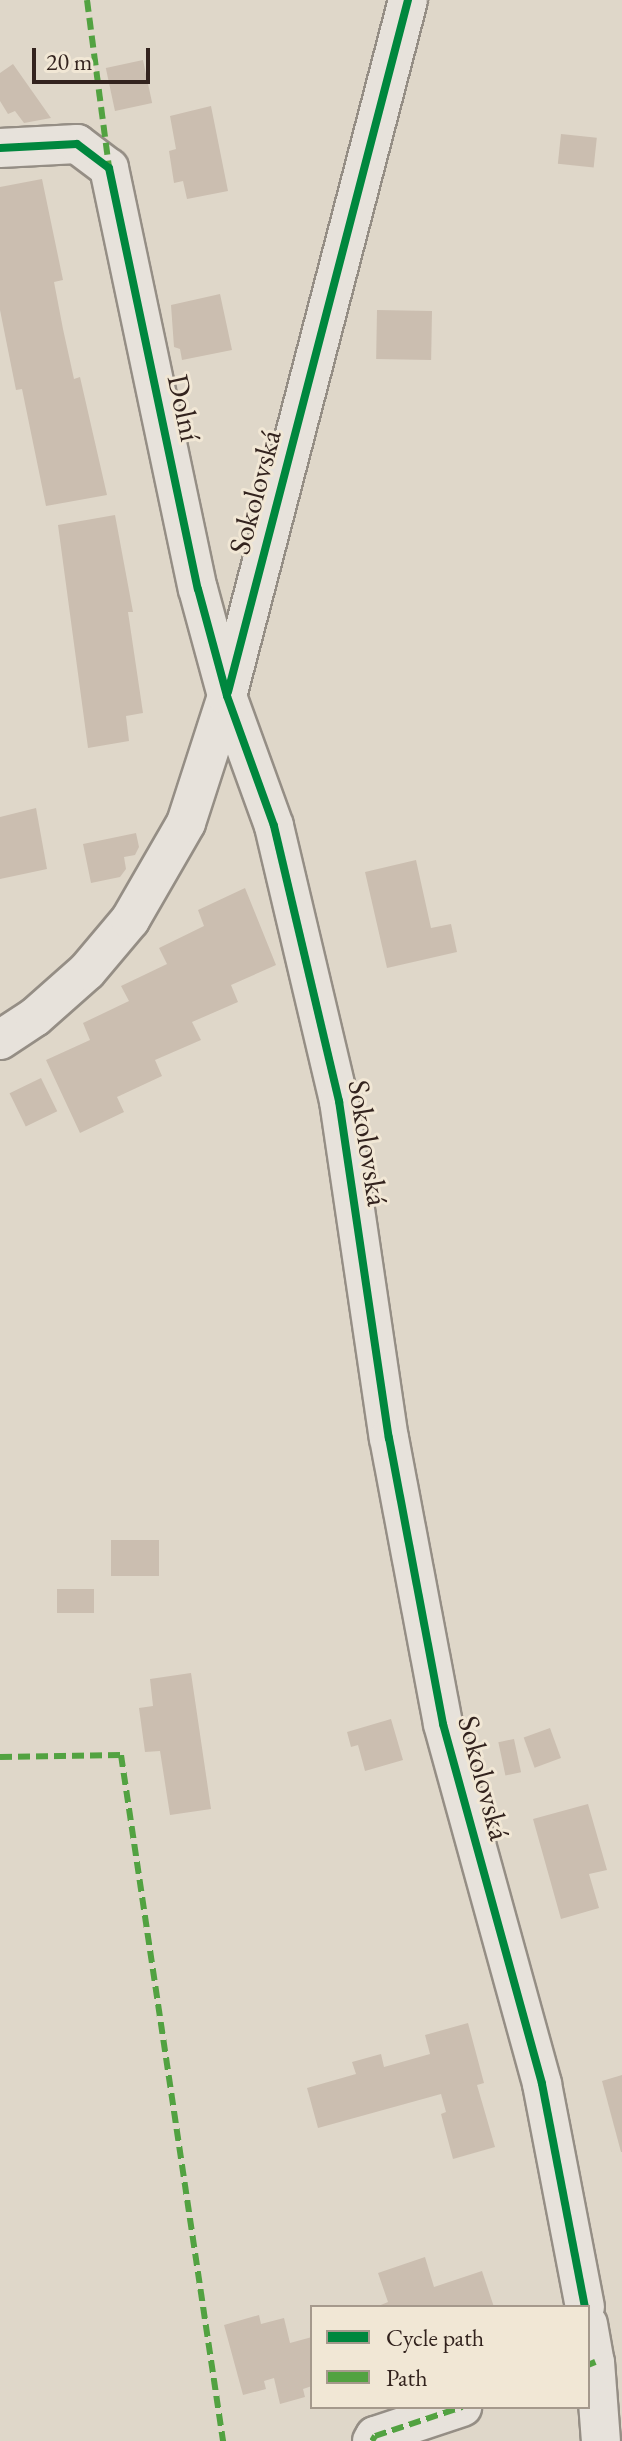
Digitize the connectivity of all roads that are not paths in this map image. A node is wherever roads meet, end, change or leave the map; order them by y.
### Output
1 (408, 0) edge
2 (0, 148) edge
3 (227, 696) junction
4 (0, 1040) edge
5 (585, 2305) edge
6 (590, 2329) edge
7 (602, 2361) edge
8 (456, 2409) edge
9 (372, 2441) edge
10 (601, 2441) edge

1 - 3 street, Sokolovská
2 - 3 street, Dolní
3 - 4 street
3 - 5 street, Sokolovská
6 - 7 street
7 - 10 street
8 - 9 street

